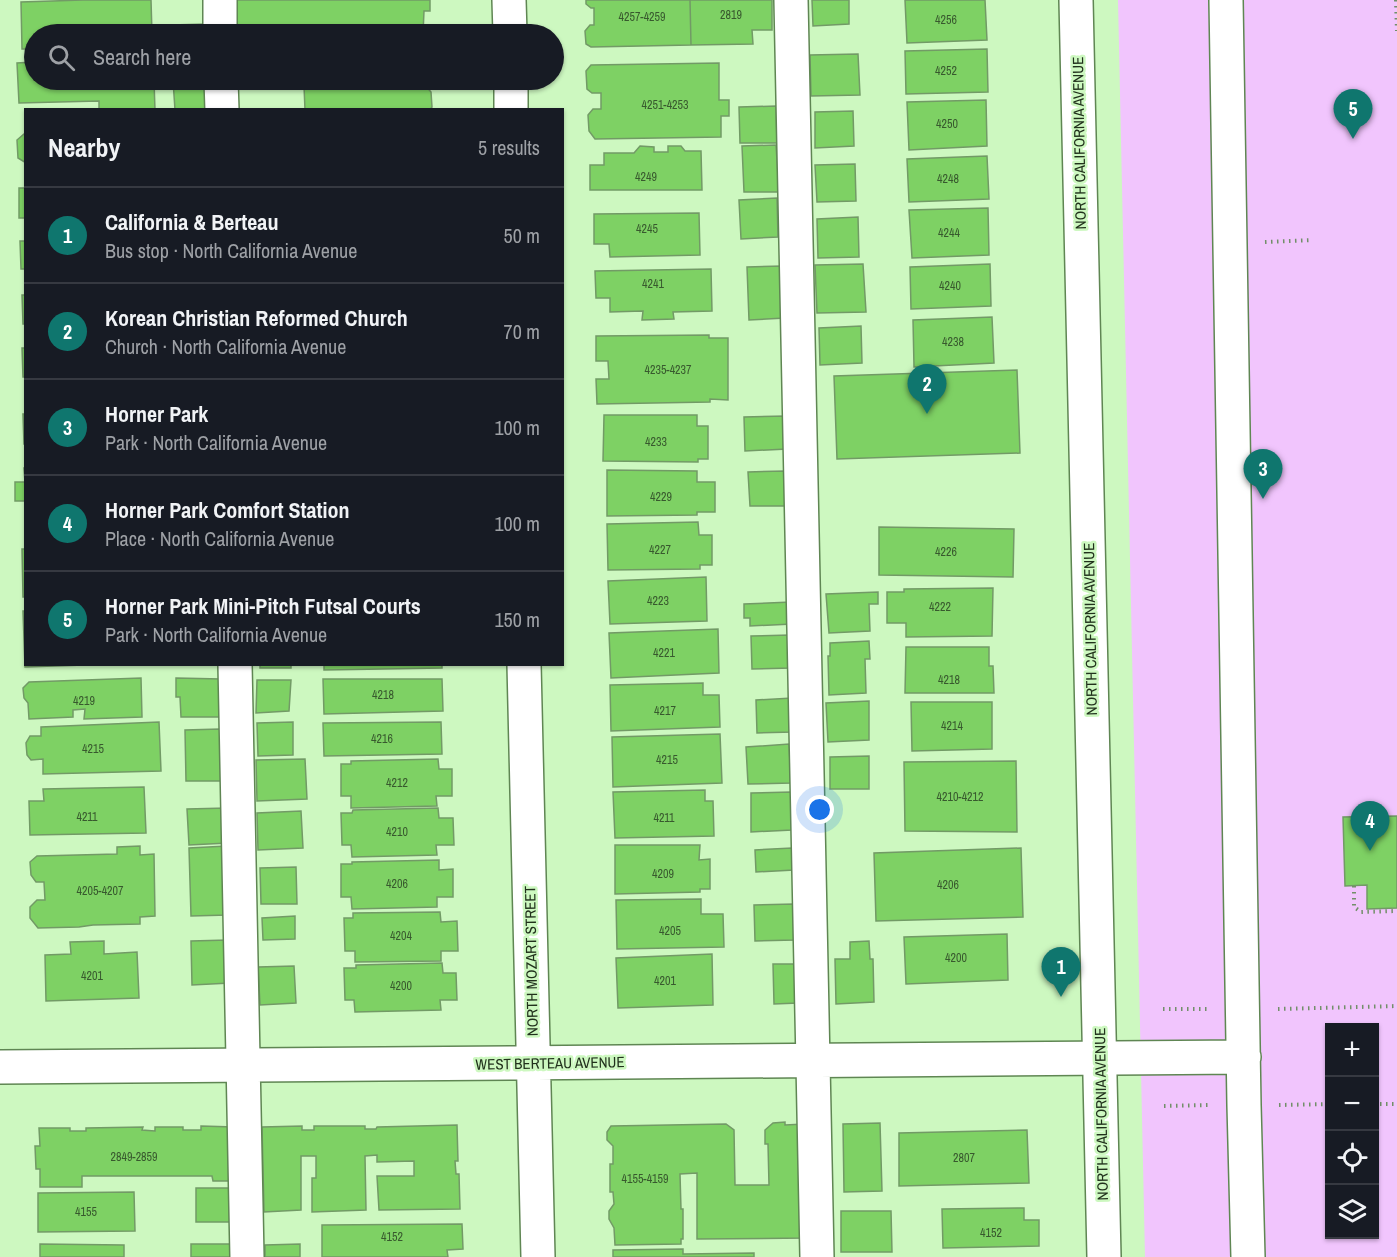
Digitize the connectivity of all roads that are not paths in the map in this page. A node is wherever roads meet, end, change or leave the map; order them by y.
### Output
1 (220, 0) edge
2 (509, 0) edge
3 (791, 0) edge
4 (1076, 0) edge
5 (1226, 0) edge
6 (220, 24) edge
7 (510, 24) edge
8 (221, 90) edge
9 (511, 90) edge
10 (222, 108) edge
11 (512, 108) edge
12 (235, 666) edge
13 (524, 666) edge
14 (1244, 1057) junction
15 (1099, 1058) junction
16 (813, 1060) junction
17 (533, 1063) junction
18 (243, 1065) junction
19 (0, 1067) edge
20 (248, 1257) edge
21 (538, 1257) edge
22 (817, 1257) edge
23 (1104, 1257) edge
24 (1248, 1257) edge

1 - 6 street
2 - 7 street
3 - 16 street
4 - 15 street, NORTH CALIFORNIA AVENUE
5 - 14 street
8 - 10 street
9 - 11 street
12 - 18 street
13 - 17 street, NORTH MOZART STREET
14 - 15 street, WEST BERTEAU AVENUE
14 - 24 street
15 - 16 street, WEST BERTEAU AVENUE
15 - 23 street, NORTH CALIFORNIA AVENUE
16 - 17 street, WEST BERTEAU AVENUE
16 - 22 street
17 - 18 street, WEST BERTEAU AVENUE
17 - 21 street, NORTH MOZART STREET
18 - 19 street, WEST BERTEAU AVENUE
18 - 20 street

